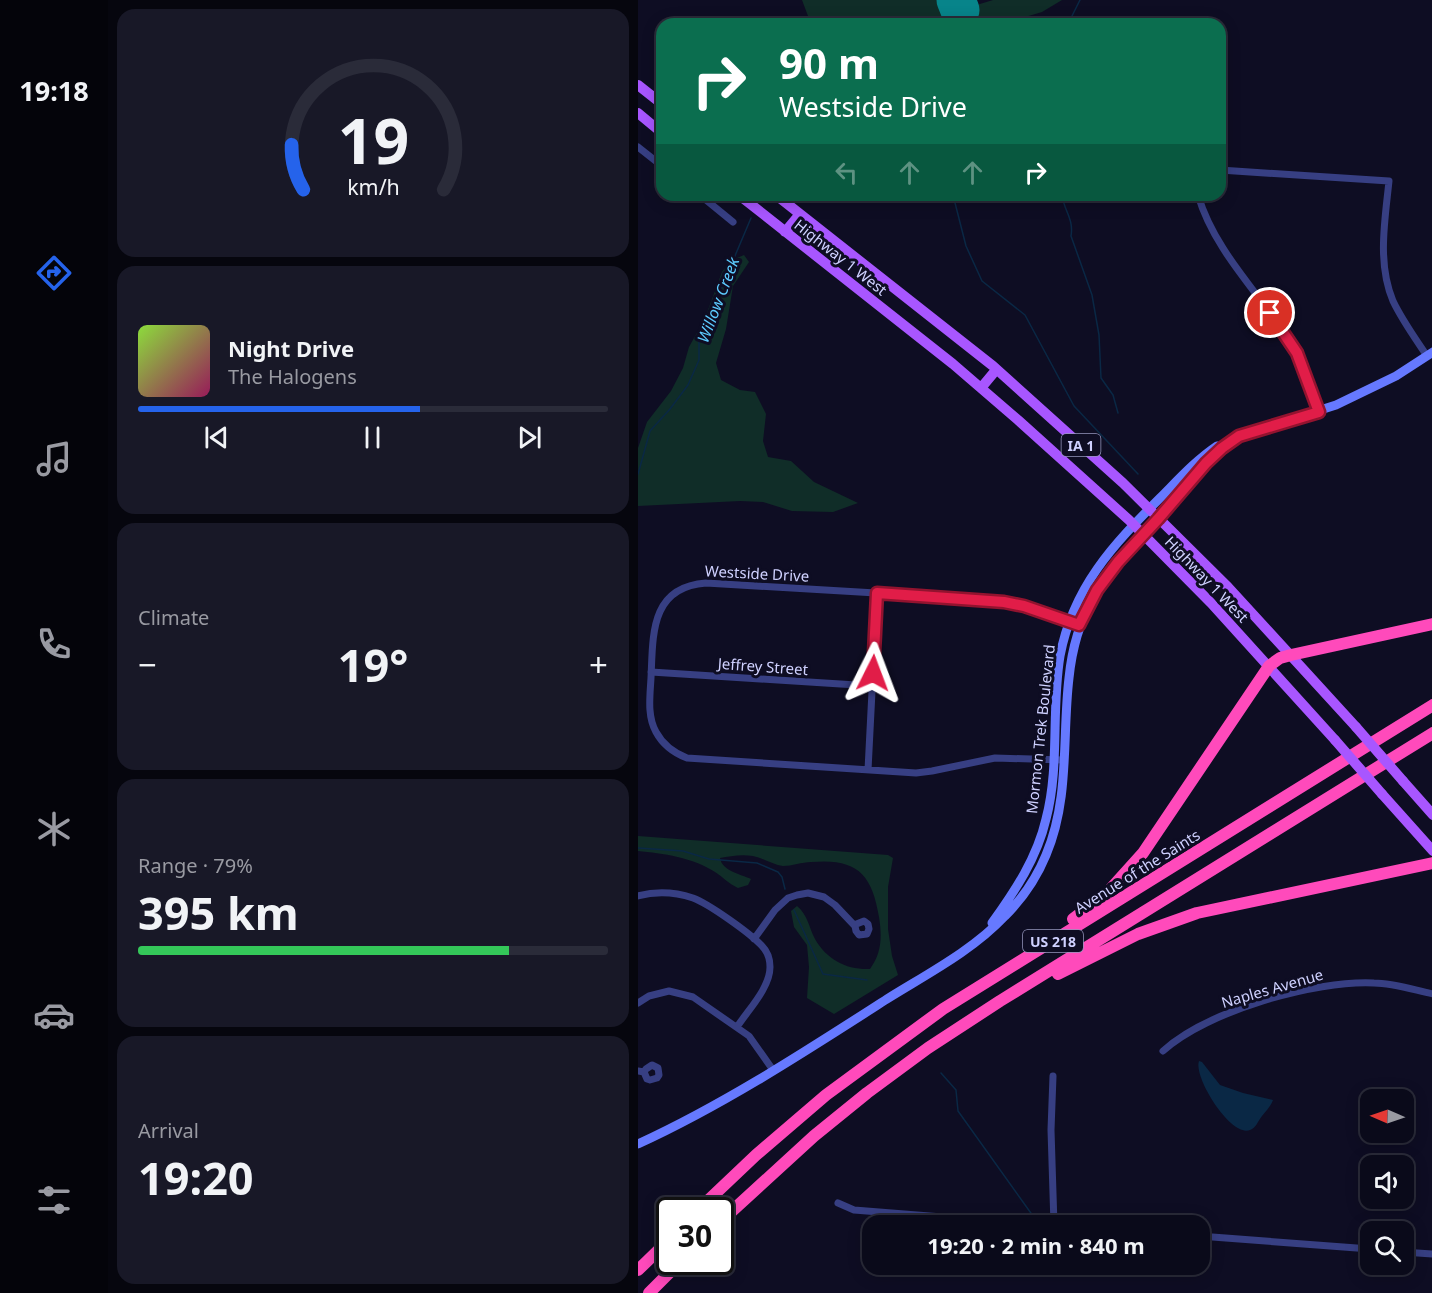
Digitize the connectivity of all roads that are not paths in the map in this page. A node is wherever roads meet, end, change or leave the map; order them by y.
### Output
1 (638, 85) edge
2 (656, 99) edge
3 (638, 113) edge
4 (656, 128) edge
5 (638, 147) edge
6 (656, 161) edge
7 (1226, 170) edge
8 (707, 201) edge
9 (746, 201) edge
10 (784, 201) edge
11 (1200, 201) edge
12 (800, 214) junction
13 (733, 222) dead end
14 (785, 232) junction
15 (1430, 354) edge
16 (996, 370) junction
17 (981, 388) junction
18 (1319, 412) junction
19 (1239, 436) junction
20 (1149, 509) junction
21 (1158, 519) junction
22 (1134, 525) junction
23 (1144, 534) junction
24 (877, 593) junction
25 (1074, 623) junction
26 (1433, 624) edge
27 (1291, 655) junction
28 (1269, 666) junction
29 (651, 672) junction
30 (872, 686) junction
31 (1433, 705) edge
32 (1433, 734) edge
33 (1053, 759) junction
34 (1063, 760) junction
35 (868, 770) junction
36 (1433, 815) edge
37 (1433, 851) edge
38 (1433, 863) edge
39 (638, 896) edge
40 (855, 926) dead end
41 (983, 936) junction
42 (754, 939) junction
43 (987, 981) junction
44 (1433, 994) edge
45 (638, 1003) edge
46 (965, 1023) junction
47 (737, 1027) junction
48 (1163, 1051) dead end
49 (773, 1070) junction
50 (1053, 1076) dead end
51 (638, 1144) edge
52 (712, 1197) edge
53 (838, 1203) dead end
54 (734, 1209) edge
55 (921, 1215) edge
56 (1055, 1215) edge
57 (1210, 1237) edge
58 (1360, 1248) edge
59 (656, 1253) edge
60 (1414, 1253) edge
61 (1433, 1254) edge
62 (638, 1270) edge
63 (667, 1275) edge
64 (649, 1293) edge

1 - 2 main road
3 - 4 main road
5 - 6 street
7 - 15 street
8 - 13 street
9 - 14 main road, Highway 1 West / IA 1
10 - 12 main road, Highway 1 West / IA 1
11 - 18 street
12 - 14 main road
12 - 16 main road, Highway 1 West / IA 1
14 - 17 main road, Highway 1 West / IA 1
15 - 18 main road, Mormon Trek Boulevard
16 - 17 main road
16 - 20 main road, Highway 1 West / IA 1
17 - 22 main road, Highway 1 West / IA 1
18 - 19 main road, Mormon Trek Boulevard
19 - 20 main road, Mormon Trek Boulevard
19 - 21 main road, Mormon Trek Boulevard
20 - 21 main road, Highway 1 West / IA 1
20 - 22 main road, Mormon Trek Boulevard
21 - 23 main road, Mormon Trek Boulevard
21 - 27 main road, Highway 1 West / IA 1
22 - 23 main road, Highway 1 West / IA 1
22 - 25 main road, Mormon Trek Boulevard
23 - 25 main road, Mormon Trek Boulevard
23 - 28 main road, Highway 1 West / IA 1
24 - 25 street, Westside Drive
24 - 29 street, Westside Drive
24 - 30 street
25 - 33 main road, Mormon Trek Boulevard
25 - 34 main road, Mormon Trek Boulevard
26 - 27 highway
27 - 28 highway
27 - 36 main road, Highway 1 West / IA 1, bridge
28 - 37 main road, Highway 1 West / IA 1, bridge
28 - 43 highway
29 - 30 street, Jeffrey Street
29 - 35 street, Westside Drive
30 - 35 street
31 - 43 highway, Avenue of the Saints / US 218
32 - 46 highway, US 218
33 - 34 street, Westside Drive
33 - 35 street, Westside Drive
33 - 41 main road, Mormon Trek Boulevard
34 - 41 main road, Mormon Trek Boulevard
38 - 46 highway
39 - 42 street
40 - 42 street
41 - 49 main road, Mormon Trek Boulevard
42 - 47 street
43 - 52 highway, Avenue of the Saints / US 218
44 - 48 street, Naples Avenue
45 - 47 street
46 - 54 highway, US 218
47 - 49 street
49 - 51 main road, Mormon Trek Boulevard
50 - 56 street
53 - 55 street
57 - 58 street
59 - 62 highway
60 - 61 street
63 - 64 highway

